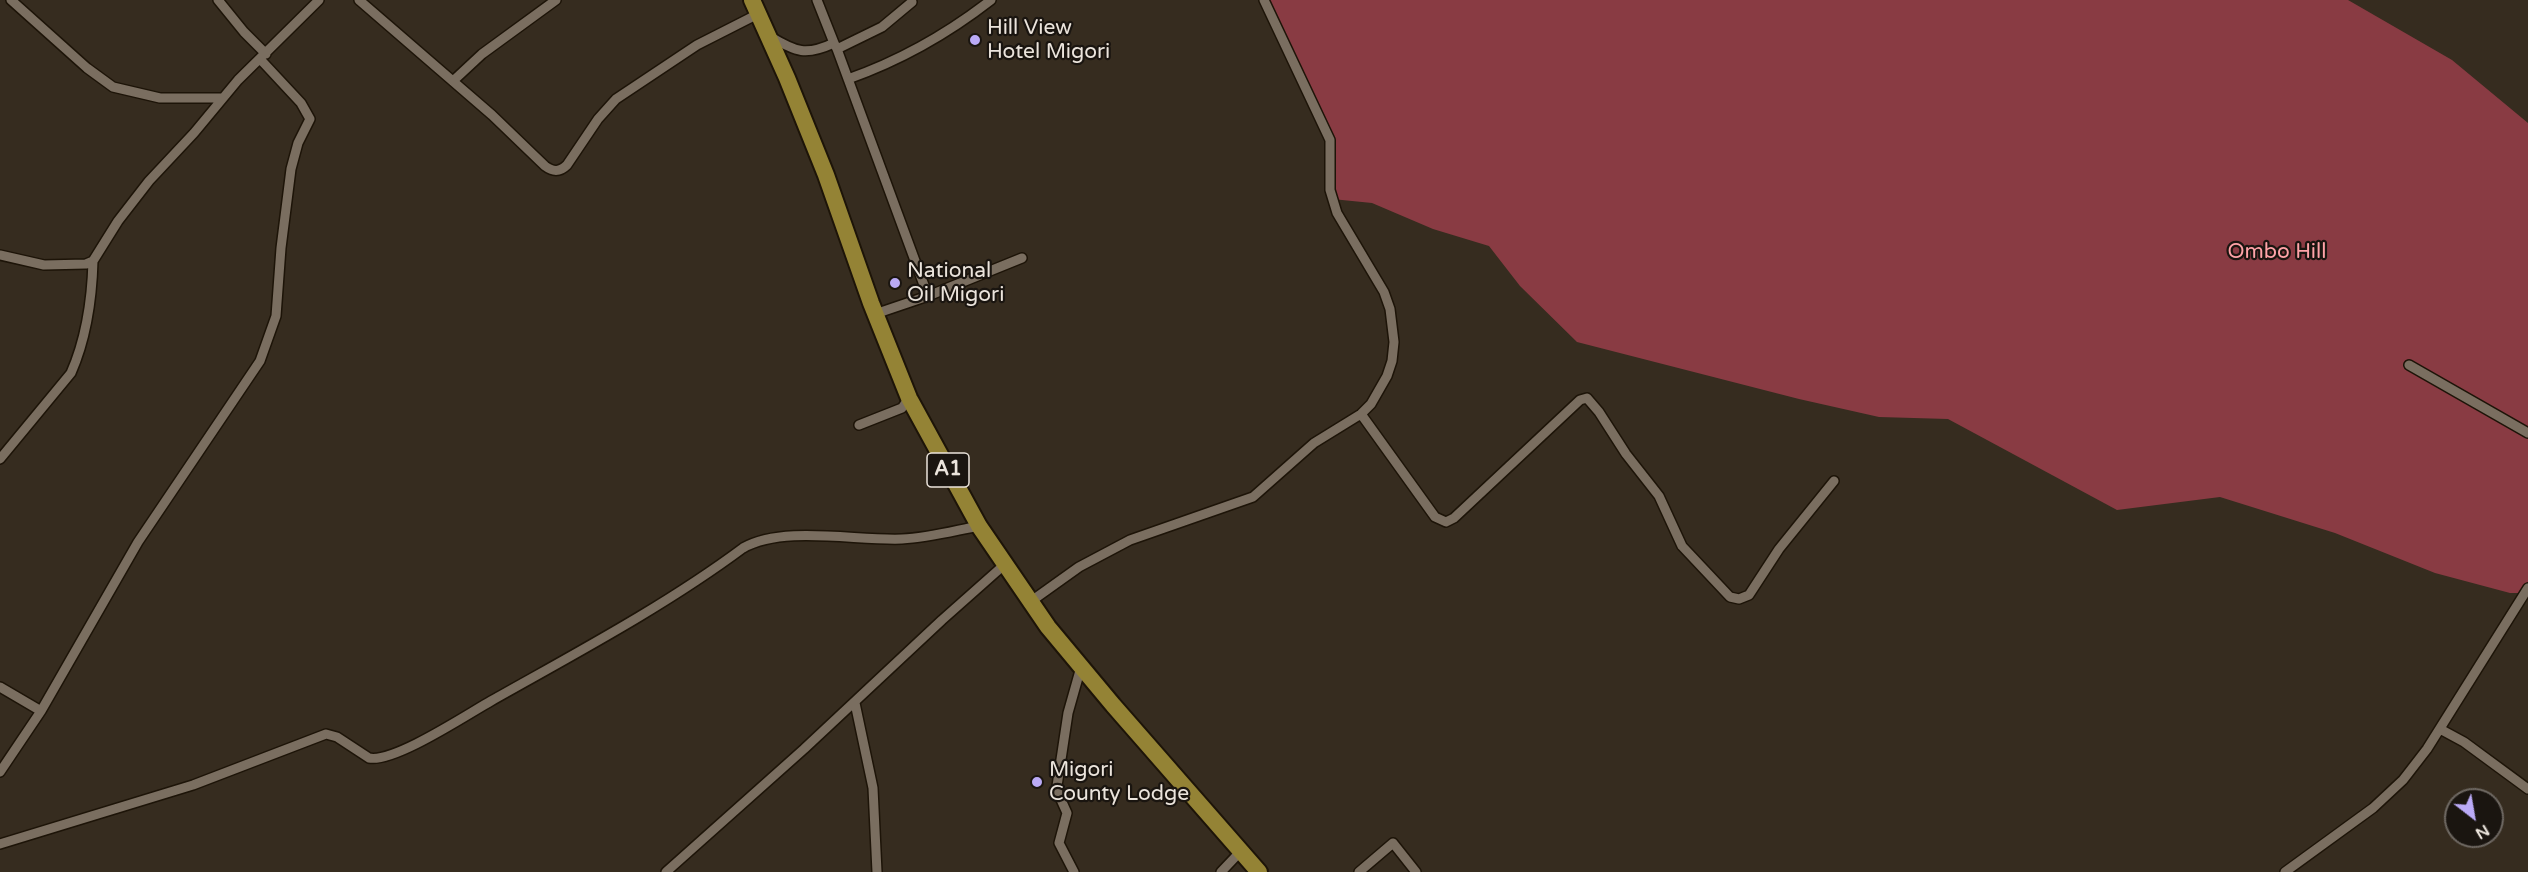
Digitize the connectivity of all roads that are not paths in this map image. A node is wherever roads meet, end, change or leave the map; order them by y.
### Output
1 (11, 0) edge
2 (218, 0) edge
3 (319, 0) edge
4 (359, 0) edge
5 (556, 0) edge
6 (817, 0) edge
7 (991, 0) edge
8 (1264, 0) edge
9 (912, 2) dead end
10 (755, 7) edge
11 (769, 35) junction
12 (836, 46) junction
13 (263, 56) junction
14 (848, 79) junction
15 (453, 81) junction
16 (223, 98) junction
17 (0, 255) edge
18 (1022, 258) dead end
19 (93, 261) junction
20 (928, 296) junction
21 (875, 314) junction
22 (2409, 365) dead end
23 (909, 398) junction
24 (1361, 414) junction
25 (859, 425) dead end
26 (2528, 433) edge
27 (0, 459) edge
28 (1834, 482) dead end
29 (979, 526) junction
30 (1004, 565) junction
31 (2528, 588) edge
32 (1030, 602) junction
33 (1080, 667) junction
34 (0, 687) edge
35 (855, 704) junction
36 (41, 711) junction
37 (2440, 729) junction
38 (0, 772) edge
39 (2528, 789) edge
40 (1, 842) edge
41 (1240, 852) junction
42 (666, 872) edge
43 (877, 872) edge
44 (1074, 872) edge
45 (1221, 872) edge
46 (1259, 872) edge
47 (1359, 872) edge
48 (1416, 872) edge
49 (2285, 872) edge

1 - 16 street
2 - 13 street
3 - 13 street
4 - 15 street
5 - 15 street
6 - 12 street
7 - 14 street
8 - 24 street
9 - 12 street
10 - 11 highway, A1
10 - 15 street
11 - 12 street
11 - 21 highway, A1
12 - 14 street
13 - 16 street
13 - 36 street
14 - 20 street
16 - 19 street
17 - 19 street
18 - 20 street
19 - 27 street
20 - 21 street
21 - 23 highway, A1
22 - 26 street
23 - 25 street
23 - 29 highway, A1
24 - 28 street
24 - 32 street
29 - 30 highway, A1
29 - 40 street
30 - 32 highway, A1
30 - 35 street
31 - 37 street
32 - 33 highway, A1
33 - 41 highway, A1
33 - 44 street
34 - 36 street
35 - 42 street
35 - 43 street
36 - 38 street
37 - 39 street
37 - 49 street
41 - 45 street
41 - 46 highway, A1
47 - 48 street

